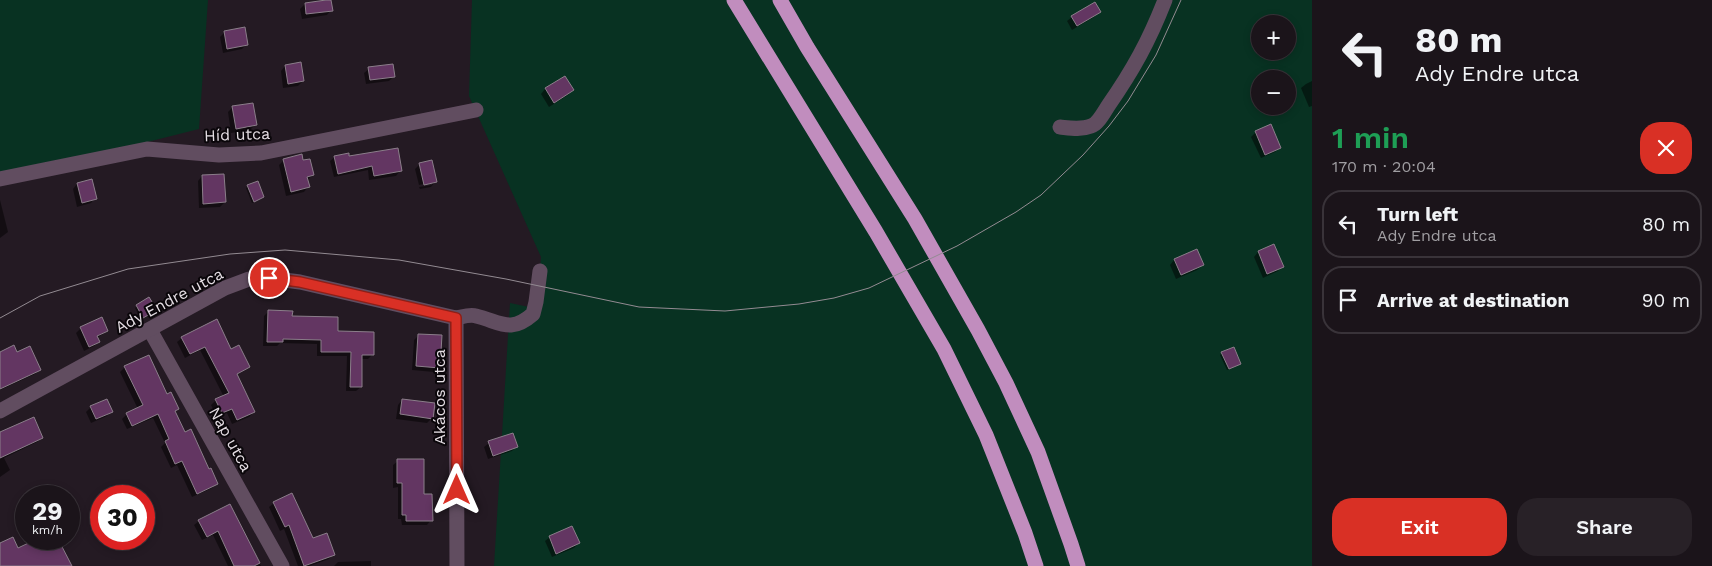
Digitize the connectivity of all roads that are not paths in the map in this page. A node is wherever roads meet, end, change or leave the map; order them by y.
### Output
1 (734, 0) edge
2 (780, 0) edge
3 (1165, 0) edge
4 (476, 110) dead end
5 (1060, 128) dead end
6 (0, 179) edge
7 (540, 271) dead end
8 (456, 318) junction
9 (150, 330) junction
10 (0, 411) edge
11 (282, 566) edge
12 (458, 566) edge
13 (1036, 566) edge
14 (1078, 566) edge

1 - 13 highway
2 - 14 highway
3 - 5 street
4 - 6 street, Híd utca
7 - 8 street, Ady Endre utca
8 - 9 street, Ady Endre utca
8 - 12 street, Akácos utca
9 - 10 street, Ady Endre utca
9 - 11 street, Nap utca

